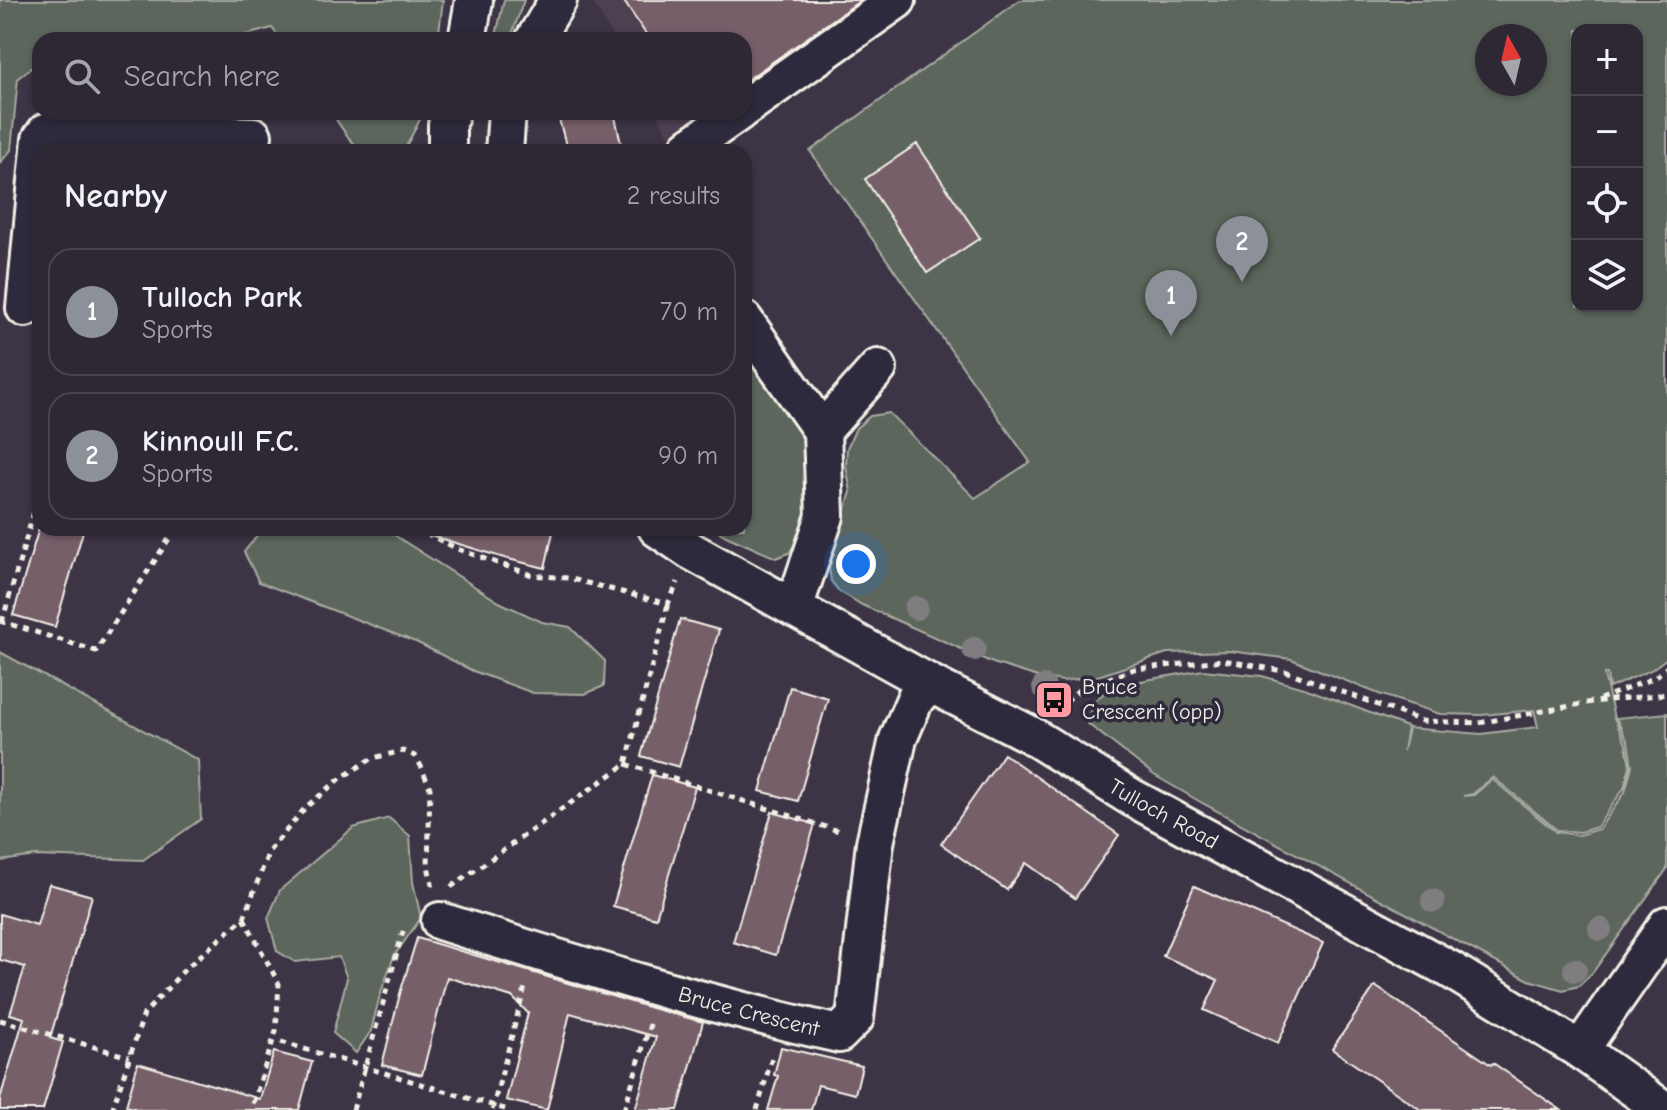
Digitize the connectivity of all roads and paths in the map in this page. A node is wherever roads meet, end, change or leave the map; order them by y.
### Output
1 (474, 0) edge
2 (558, 0) edge
3 (897, 0) edge
4 (468, 32) edge
5 (539, 32) edge
6 (752, 102) edge
7 (449, 120) edge
8 (506, 120) edge
9 (728, 120) edge
10 (253, 136) dead end
11 (40, 144) edge
12 (447, 144) edge
13 (505, 144) edge
14 (693, 144) edge
15 (32, 219) edge
16 (22, 307) edge
17 (752, 331) edge
18 (878, 368) dead end
19 (822, 431) junction
20 (32, 518) edge
21 (171, 536) edge
22 (431, 536) edge
23 (669, 536) edge
24 (691, 551) junction
25 (668, 604) junction
26 (794, 608) junction
27 (1, 622) edge
28 (1667, 667) edge
29 (933, 685) junction
30 (1667, 694) edge
31 (1592, 702) junction
32 (1029, 734) junction
33 (626, 764) junction
34 (875, 843) junction
35 (244, 918) junction
36 (440, 921) joint
37 (1667, 925) edge
38 (535, 951) junction
39 (660, 989) junction
40 (0, 1020) edge
41 (782, 1022) junction
42 (281, 1042) dead end
43 (1580, 1050) junction
44 (129, 1057) junction
45 (365, 1066) junction
46 (492, 1108) edge
47 (112, 1110) edge
48 (251, 1110) edge
49 (353, 1110) edge
50 (508, 1110) edge
51 (624, 1110) edge
52 (757, 1110) edge
53 (1664, 1110) edge

1 - 4 street
2 - 5 street
3 - 6 street
7 - 12 street
8 - 13 street
9 - 14 street
10 - 11 street
15 - 16 street
17 - 19 street
18 - 19 street
19 - 26 street
20 - 27 path
21 - 27 path
22 - 25 path
23 - 24 street, Tulloch Road
24 - 25 path
24 - 26 street, Tulloch Road
25 - 33 path
26 - 29 street, Tulloch Road
28 - 31 path
29 - 32 street, Tulloch Road
29 - 34 street, Bruce Crescent
30 - 31 path
31 - 32 path
32 - 43 street, Tulloch Road
33 - 34 path
33 - 35 path
34 - 41 street, Bruce Crescent
35 - 44 path
35 - 48 path
36 - 38 street, Bruce Crescent
36 - 45 path
37 - 43 street
38 - 39 street, Bruce Crescent
38 - 46 path
39 - 41 street, Bruce Crescent
39 - 51 path
40 - 44 path
41 - 52 path
42 - 45 path
43 - 53 street, Tulloch Road
44 - 47 path
45 - 46 path
45 - 49 path
46 - 50 path

